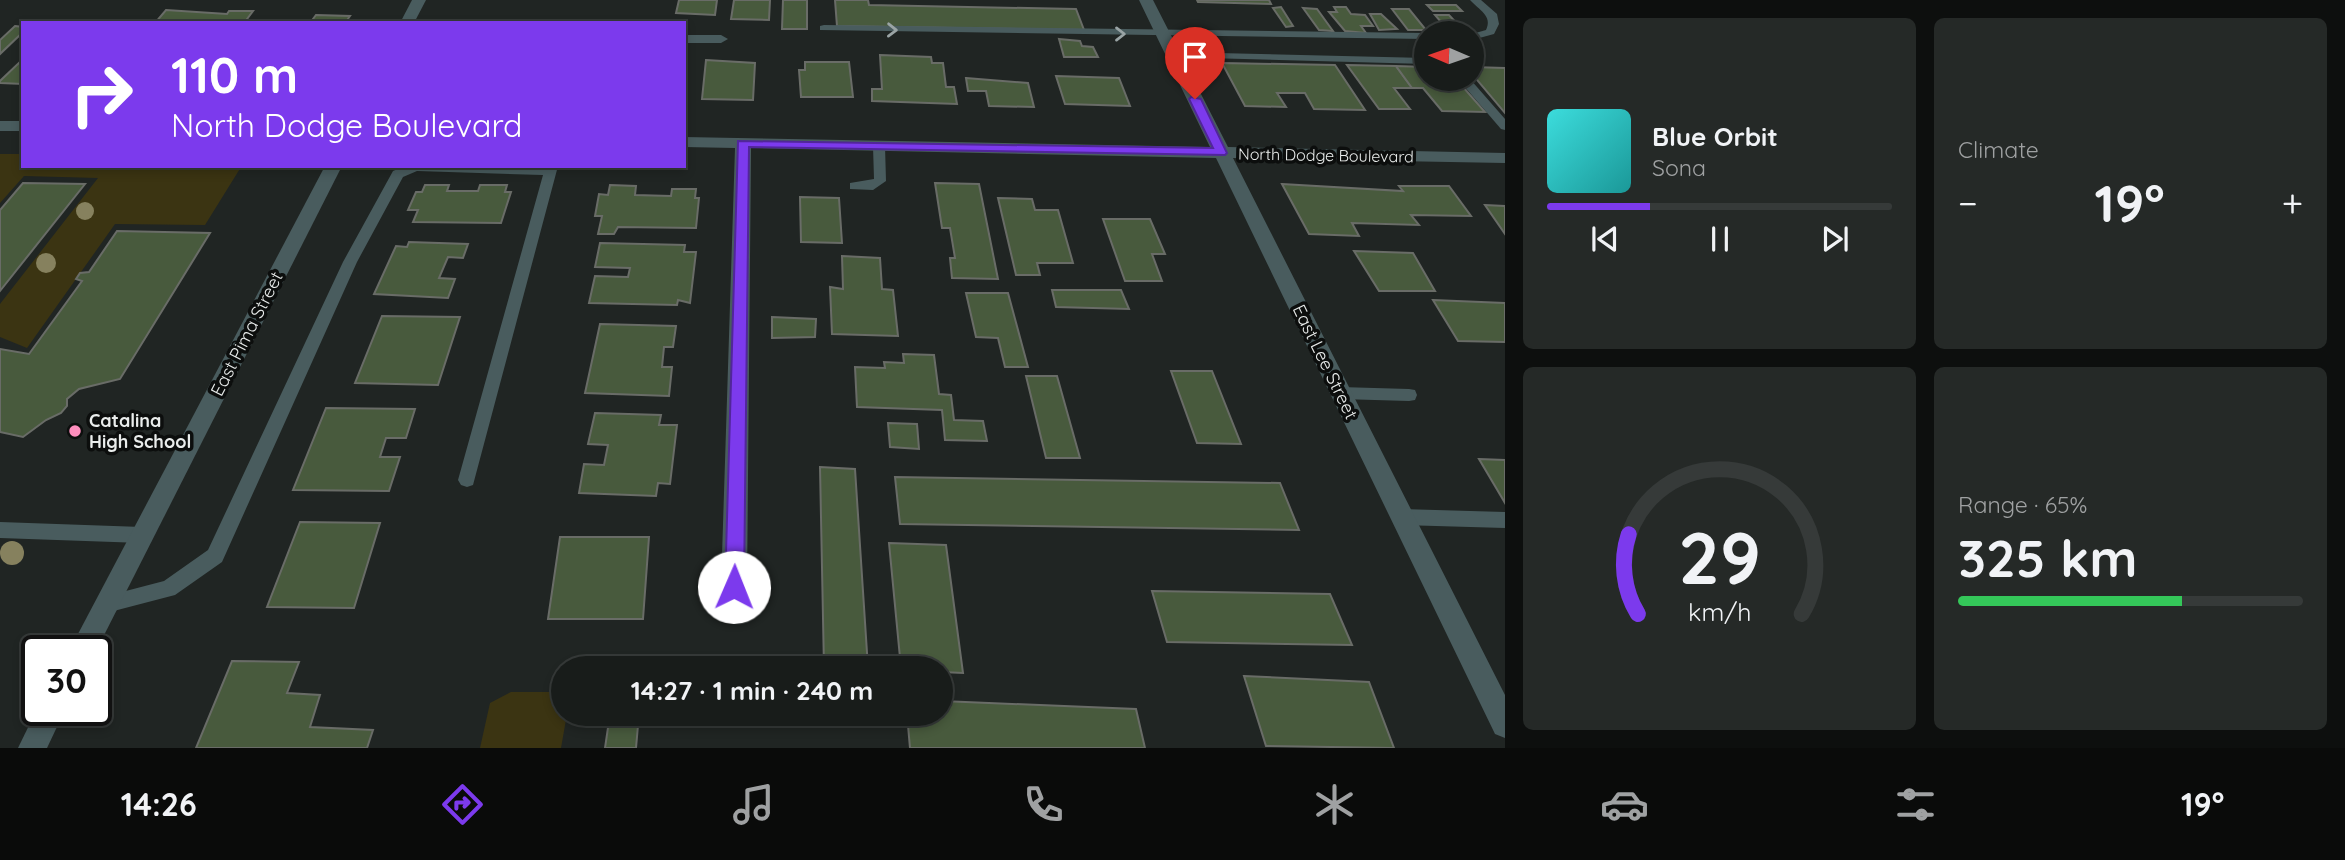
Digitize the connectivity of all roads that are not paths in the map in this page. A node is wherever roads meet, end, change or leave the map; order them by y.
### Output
1 (419, 0) edge
2 (1146, 0) edge
3 (1475, 0) edge
4 (409, 21) edge
5 (824, 28) dead end
6 (1162, 34) junction
7 (1484, 34) edge
8 (1414, 36) edge
9 (686, 39) edge
10 (721, 39) dead end
11 (1173, 55) junction
12 (1414, 61) edge
13 (1474, 91) edge
14 (0, 126) edge
15 (21, 126) edge
16 (1505, 126) edge
17 (686, 142) edge
18 (743, 144) junction
19 (879, 146) junction
20 (1221, 153) junction
21 (1505, 158) edge
22 (333, 168) edge
23 (413, 168) edge
24 (483, 168) edge
25 (551, 169) edge
26 (855, 186) dead end
27 (1340, 393) junction
28 (1409, 395) dead end
29 (467, 480) dead end
30 (1401, 517) junction
31 (1505, 520) edge
32 (0, 530) edge
33 (142, 535) junction
34 (734, 587) dead end
35 (106, 604) junction
36 (90, 635) edge
37 (1505, 724) edge
38 (43, 726) edge
39 (32, 748) edge

1 - 4 street
2 - 6 street, East Lee Street
3 - 7 lane
5 -> 6 lane
6 - 8 lane
6 - 11 street, East Lee Street
9 - 10 street
11 - 12 lane
11 - 20 street, East Lee Street
13 - 16 lane
14 - 15 street
17 - 18 street, North Dodge Boulevard
18 - 19 street, North Dodge Boulevard
18 - 34 street
19 - 20 street, North Dodge Boulevard
19 - 26 lane
20 - 21 street, North Dodge Boulevard
20 - 27 street, East Lee Street
22 - 33 street, East Pima Street
23 - 35 lane
24 - 25 lane
25 - 29 lane
27 - 28 lane
27 - 30 street, East Lee Street
30 - 31 lane
30 - 37 street, East Lee Street
32 - 33 lane
33 - 35 street, East Pima Street
35 - 36 street, East Pima Street
38 - 39 street

